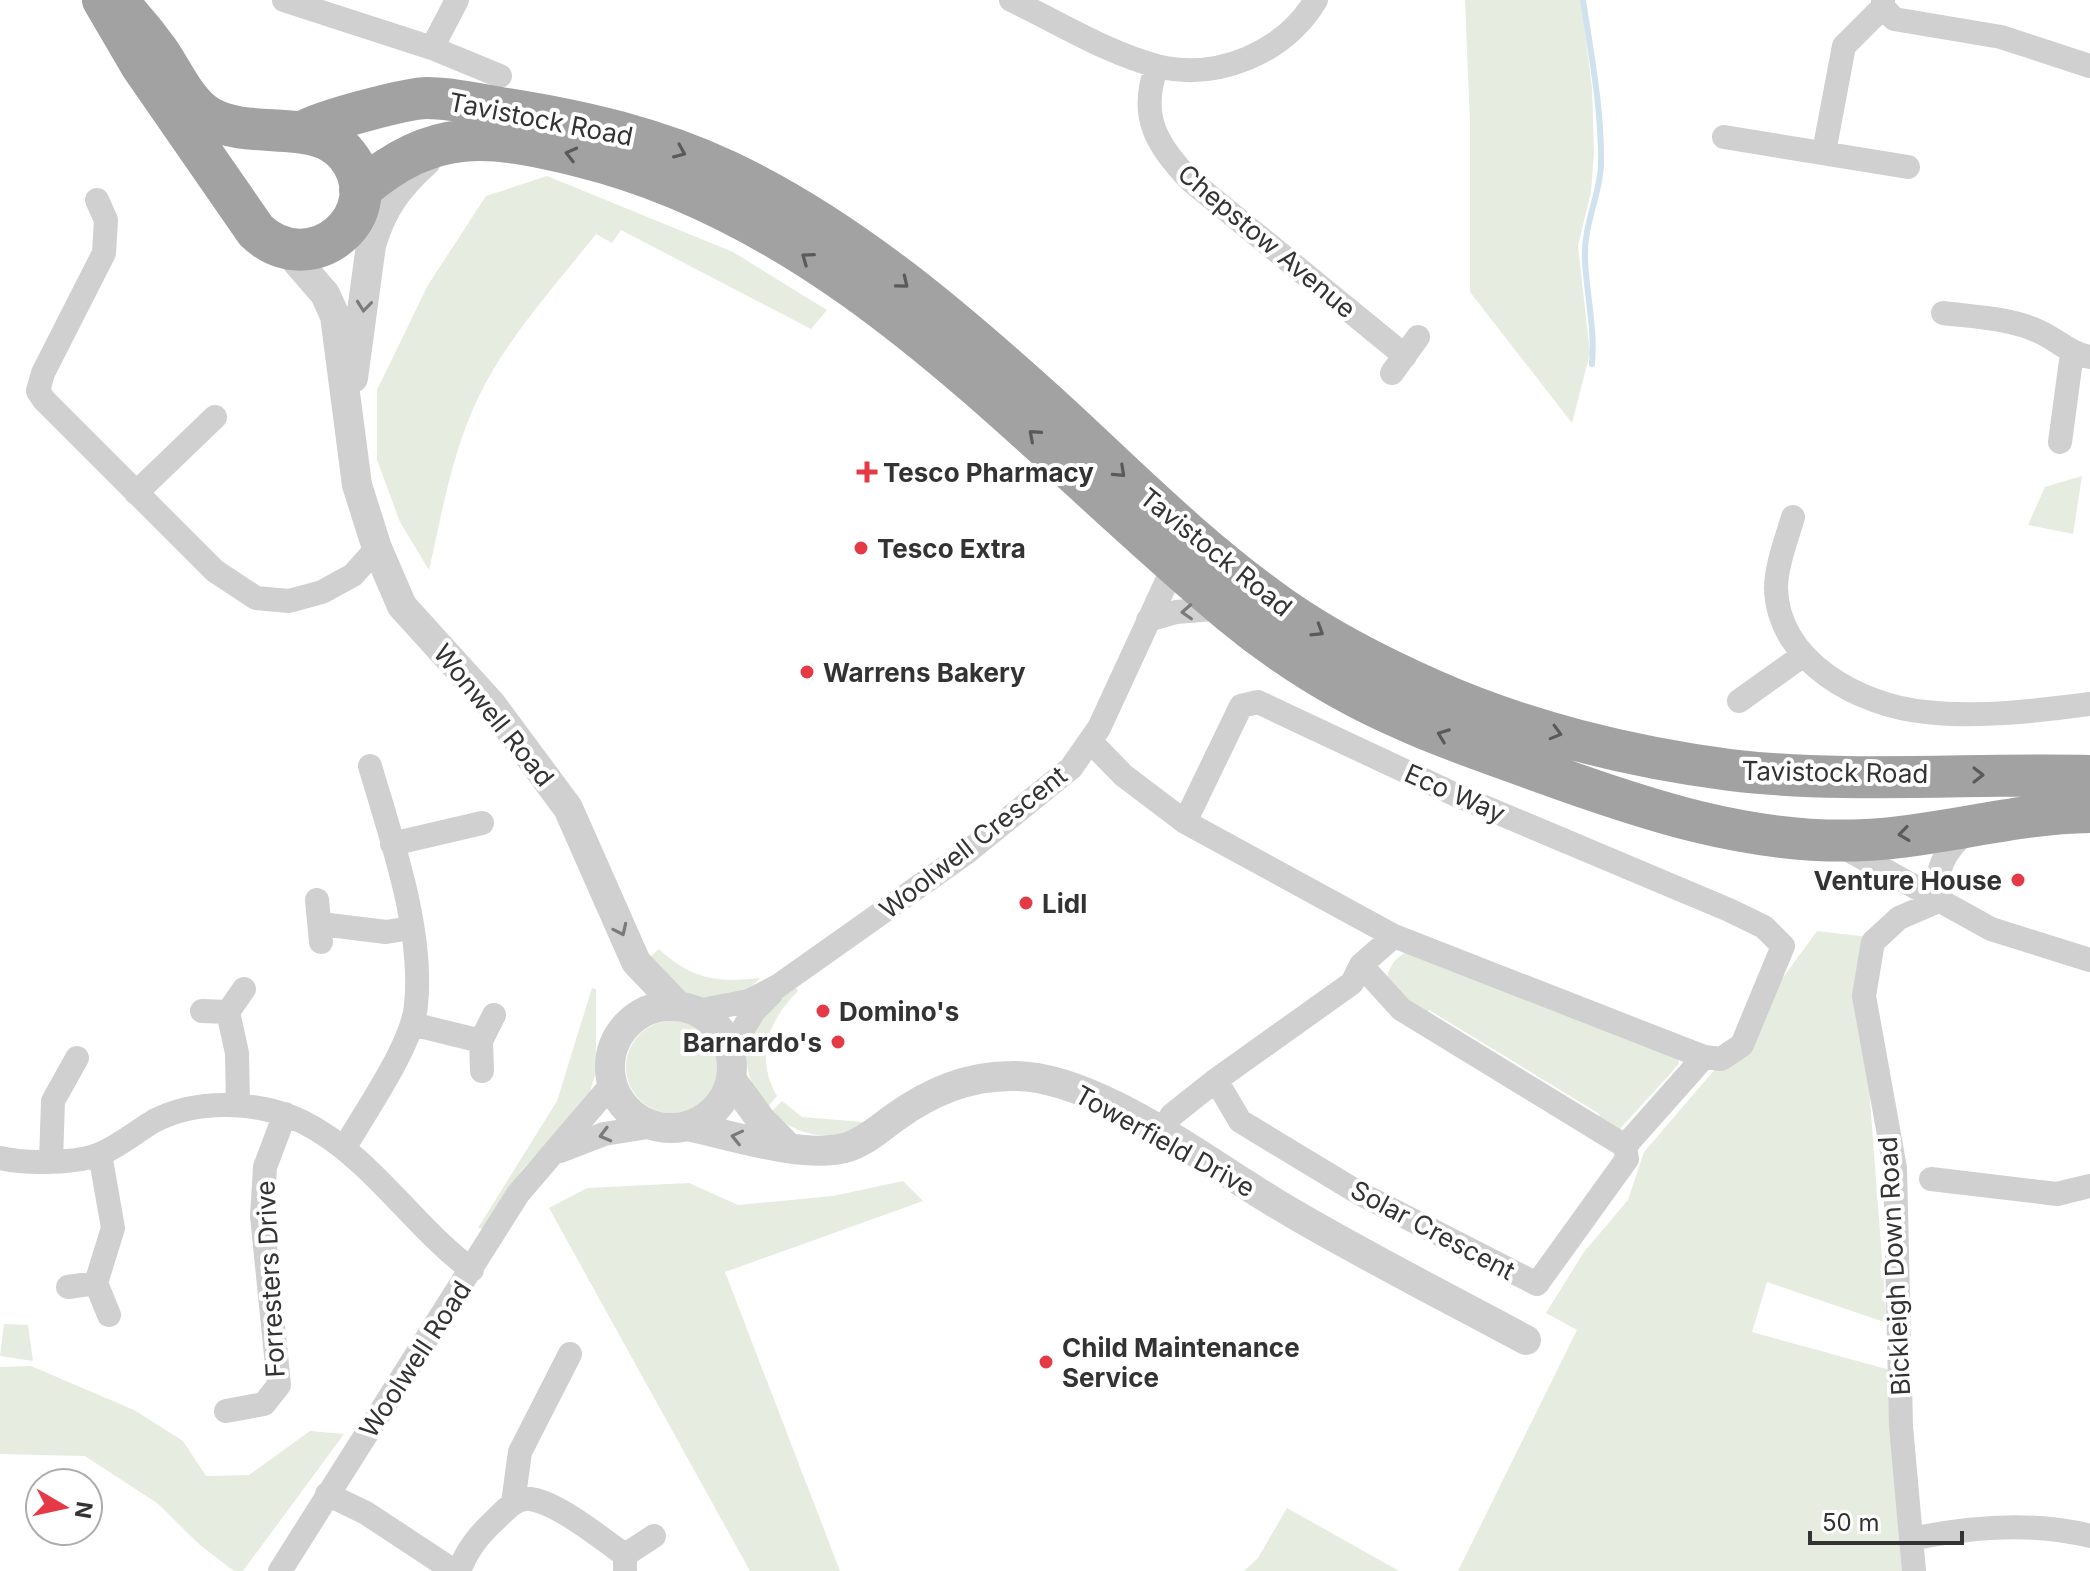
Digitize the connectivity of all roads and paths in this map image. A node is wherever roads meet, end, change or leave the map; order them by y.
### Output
1 (284, 0) edge
2 (457, 0) edge
3 (1011, 0) edge
4 (1316, 0) edge
5 (1883, 4) edge
6 (121, 5) edge
7 (1054, 9) edge
8 (441, 52) junction
9 (1157, 66) junction
10 (2090, 66) edge
11 (500, 76) dead end
12 (177, 80) junction
13 (427, 98) junction
14 (294, 133) junction
15 (1724, 137) dead end
16 (459, 141) junction
17 (1824, 152) junction
18 (1908, 167) dead end
19 (359, 196) junction
20 (97, 200) dead end
21 (371, 245) junction
22 (286, 249) junction
23 (1943, 313) dead end
24 (1405, 355) dead end
25 (2081, 355) edge
26 (348, 412) junction
27 (215, 417) dead end
28 (2060, 442) dead end
29 (136, 493) junction
30 (1793, 517) dead end
31 (377, 548) junction
32 (1180, 554) junction
33 (1226, 608) junction
34 (1148, 620) junction
35 (1802, 656) junction
36 (1739, 701) dead end
37 (2090, 704) edge
38 (1091, 742) junction
39 (370, 766) dead end
40 (2090, 776) edge
41 (2090, 812) edge
42 (1981, 821) junction
43 (1185, 822) junction
44 (482, 823) dead end
45 (1815, 838) junction
46 (392, 844) junction
47 (1936, 902) junction
48 (319, 922) dead end
49 (411, 928) junction
50 (1394, 936) junction
51 (2090, 960) edge
52 (1361, 965) junction
53 (778, 986) junction
54 (244, 989) dead end
55 (687, 1008) junction
56 (202, 1011) dead end
57 (228, 1012) junction
58 (494, 1015) dead end
59 (412, 1024) junction
60 (481, 1041) junction
61 (77, 1058) dead end
62 (1712, 1058) junction
63 (731, 1064) junction
64 (482, 1071) dead end
65 (1216, 1080) junction
66 (612, 1084) junction
67 (238, 1104) junction
68 (285, 1114) junction
69 (654, 1126) junction
70 (687, 1126) junction
71 (1160, 1133) junction
72 (787, 1146) junction
73 (1625, 1146) junction
74 (345, 1147) junction
75 (557, 1152) junction
76 (100, 1154) junction
77 (0, 1158) edge
78 (51, 1161) junction
79 (1931, 1179) dead end
80 (2090, 1186) edge
81 (472, 1270) junction
82 (96, 1283) junction
83 (68, 1287) dead end
84 (109, 1315) dead end
85 (1526, 1340) dead end
86 (570, 1354) dead end
87 (226, 1411) dead end
88 (327, 1494) junction
89 (513, 1503) junction
90 (654, 1536) dead end
91 (2090, 1536) edge
92 (1911, 1539) junction
93 (625, 1563) edge
94 (280, 1571) edge
95 (457, 1571) edge
96 (1914, 1571) edge

1 - 8 street, Tavistock Road
2 - 8 street
3 - 7 street
4 - 9 street
5 - 10 street
5 - 17 street
6 - 12 highway
6 - 22 highway
7 - 9 street
8 - 11 street, Tavistock Road
8 - 13 street, Tavistock Road
9 - 24 street, Chepstow Avenue
12 - 13 highway
12 - 14 highway
13 - 14 highway, Tavistock Road
13 -> 32 highway, Tavistock Road
14 - 19 highway
15 - 17 street
16 - 19 highway, Tavistock Road
16 - 21 street
32 -> 16 highway, Tavistock Road
17 - 18 street
19 - 21 street, Wonwell Road
19 - 22 highway
20 - 29 street
21 -> 26 street, Wonwell Road
22 - 26 street, Wonwell Road
23 - 25 street
25 - 28 street
26 - 31 street, Wonwell Road
27 - 29 street
29 - 31 street
30 - 35 street
31 -> 55 street, Wonwell Road
32 - 33 highway, Tavistock Road
32 - 34 street, Woolwell Crescent
32 -> 40 highway, Tavistock Road
33 -> 34 street
45 -> 33 highway, Tavistock Road
34 - 38 street, Woolwell Crescent
35 - 36 street
35 - 37 street
38 - 43 street
38 - 53 street, Woolwell Crescent
39 - 46 street
41 - 42 highway, Tavistock Road
42 -> 45 highway, Tavistock Road
42 - 47 street
43 - 50 street
43 - 62 street, Eco Way
44 - 46 street
45 - 47 street, Tavistock Road
46 - 49 street
47 - 51 street, Tavistock Road
47 - 92 street, Bickleigh Down Road
48 - 49 street
49 - 59 street
50 - 52 street
50 - 62 street
52 - 65 street
52 - 73 street
53 - 55 street, Woolwell Crescent
53 - 63 street, Woolwell Crescent
54 - 57 street
55 - 63 street
55 - 66 street
56 - 57 street
57 - 67 street
58 - 60 street
59 - 60 street
59 - 74 street
60 - 64 street
61 - 78 street
62 - 73 street
63 - 70 street
63 - 72 street
65 - 71 street
65 - 73 street, Solar Crescent
66 - 69 street
66 - 75 street, Woolwell Road
67 - 68 street
67 - 76 street
68 - 74 street
68 - 87 street, Forresters Drive
69 - 70 street
69 -> 75 street, Woolwell Road
72 -> 70 street, Towerfield Drive
71 - 72 street, Towerfield Drive
71 - 85 street, Towerfield Drive
74 - 81 street
75 - 81 street, Woolwell Road
76 - 78 street
76 - 82 street
77 - 78 street
79 - 80 street
81 - 88 street, Woolwell Road
82 - 83 street
82 - 84 street
86 - 89 street
88 - 94 street, Woolwell Road
88 - 95 street
89 - 93 street
89 - 95 street
90 - 93 street
91 - 92 street
92 - 96 street, Bickleigh Down Road

